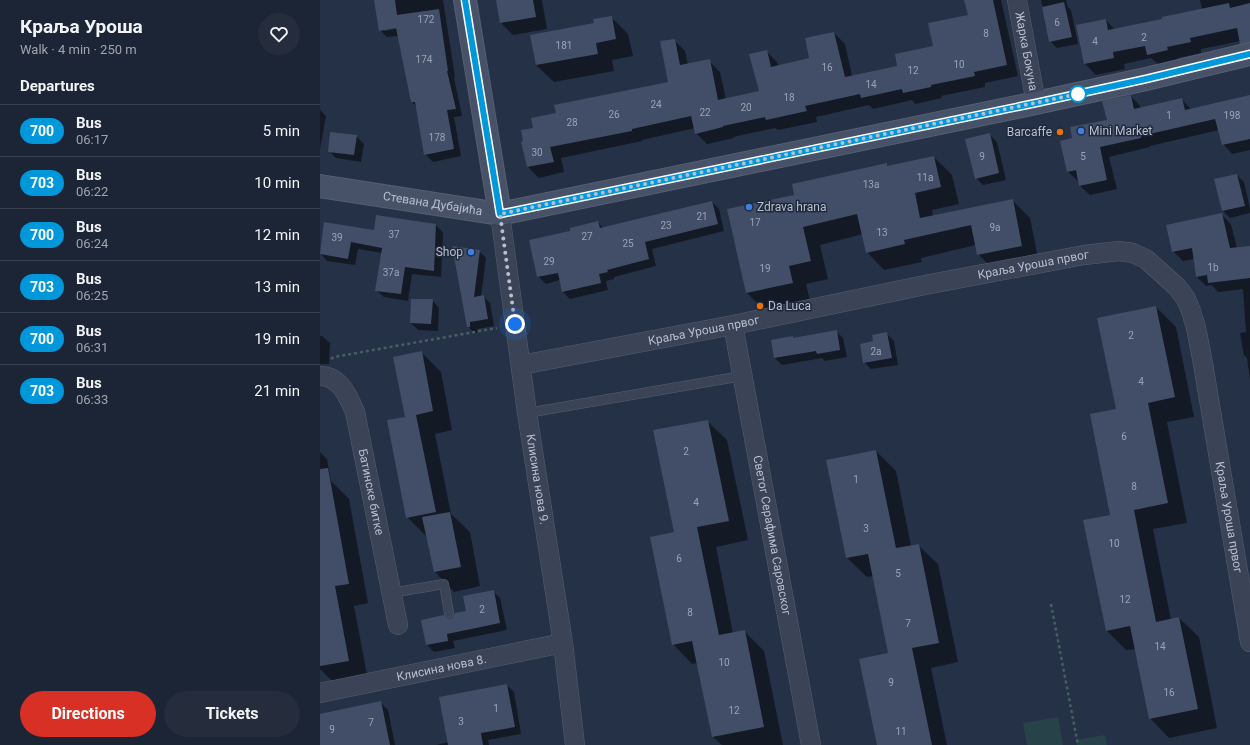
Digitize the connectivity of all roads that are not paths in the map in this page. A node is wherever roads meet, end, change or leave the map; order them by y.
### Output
1 (465, 0) edge
2 (1017, 0) edge
3 (1250, 54) edge
4 (1036, 103) junction
5 (320, 186) edge
6 (500, 214) junction
7 (733, 325) junction
8 (521, 365) junction
9 (325, 368) edge
10 (742, 376) junction
11 (527, 413) junction
12 (391, 593) junction
13 (449, 613) dead end
14 (398, 625) dead end
15 (1250, 642) edge
16 (562, 643) junction
17 (320, 693) edge
18 (575, 745) edge
19 (811, 745) edge

1 - 6 street
2 - 4 street, Жарка Бокуна
3 - 4 street, Стевана Дубајића
4 - 6 street, Стевана Дубајића
5 - 6 street, Стевана Дубајића
6 - 8 street, Клисина нова 9.
7 - 8 street, Краља Уроша првог
7 - 10 street, Светог Серафима Саровског
7 - 15 street, Краља Уроша првог
8 - 11 street, Клисина нова 9.
9 - 12 street, Батинске битке
10 - 11 lane
10 - 19 street, Светог Серафима Саровског
11 - 16 street, Клисина нова 9.
12 - 13 lane
12 - 14 street, Батинске битке
16 - 17 street, Клисина нова 8.
16 - 18 street, Клисина нова 9.

